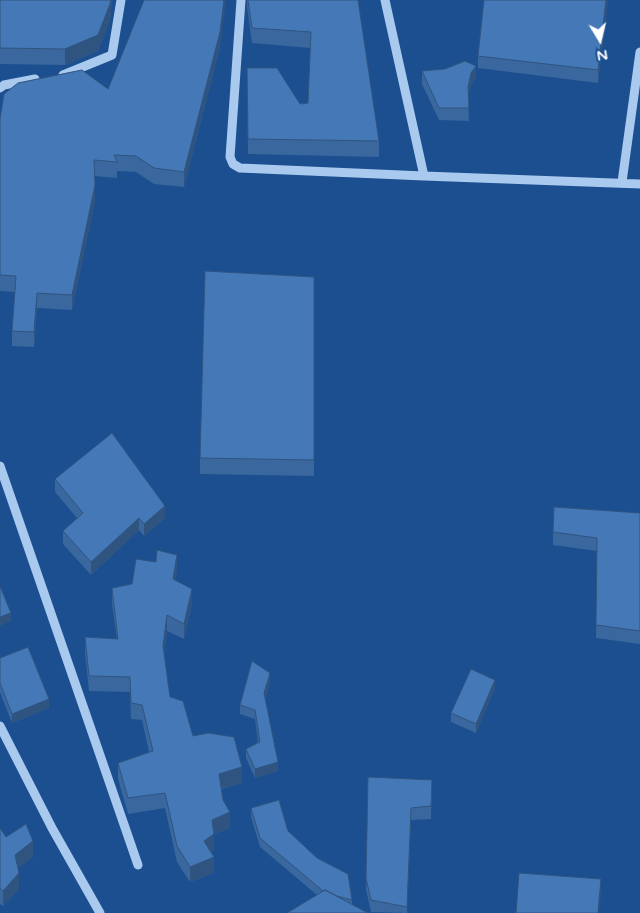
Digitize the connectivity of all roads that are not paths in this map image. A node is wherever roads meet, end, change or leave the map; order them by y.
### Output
1 (121, 0) edge
2 (241, 0) edge
3 (384, 0) edge
4 (640, 52) edge
5 (0, 88) edge
6 (424, 176) junction
7 (622, 182) junction
8 (640, 184) edge
9 (0, 466) edge
10 (0, 726) edge
11 (138, 865) dead end
12 (100, 913) edge

1 - 5 street
2 - 6 street
3 - 6 street
4 - 7 street
6 - 7 street
7 - 8 street
9 - 11 street
10 - 12 street

